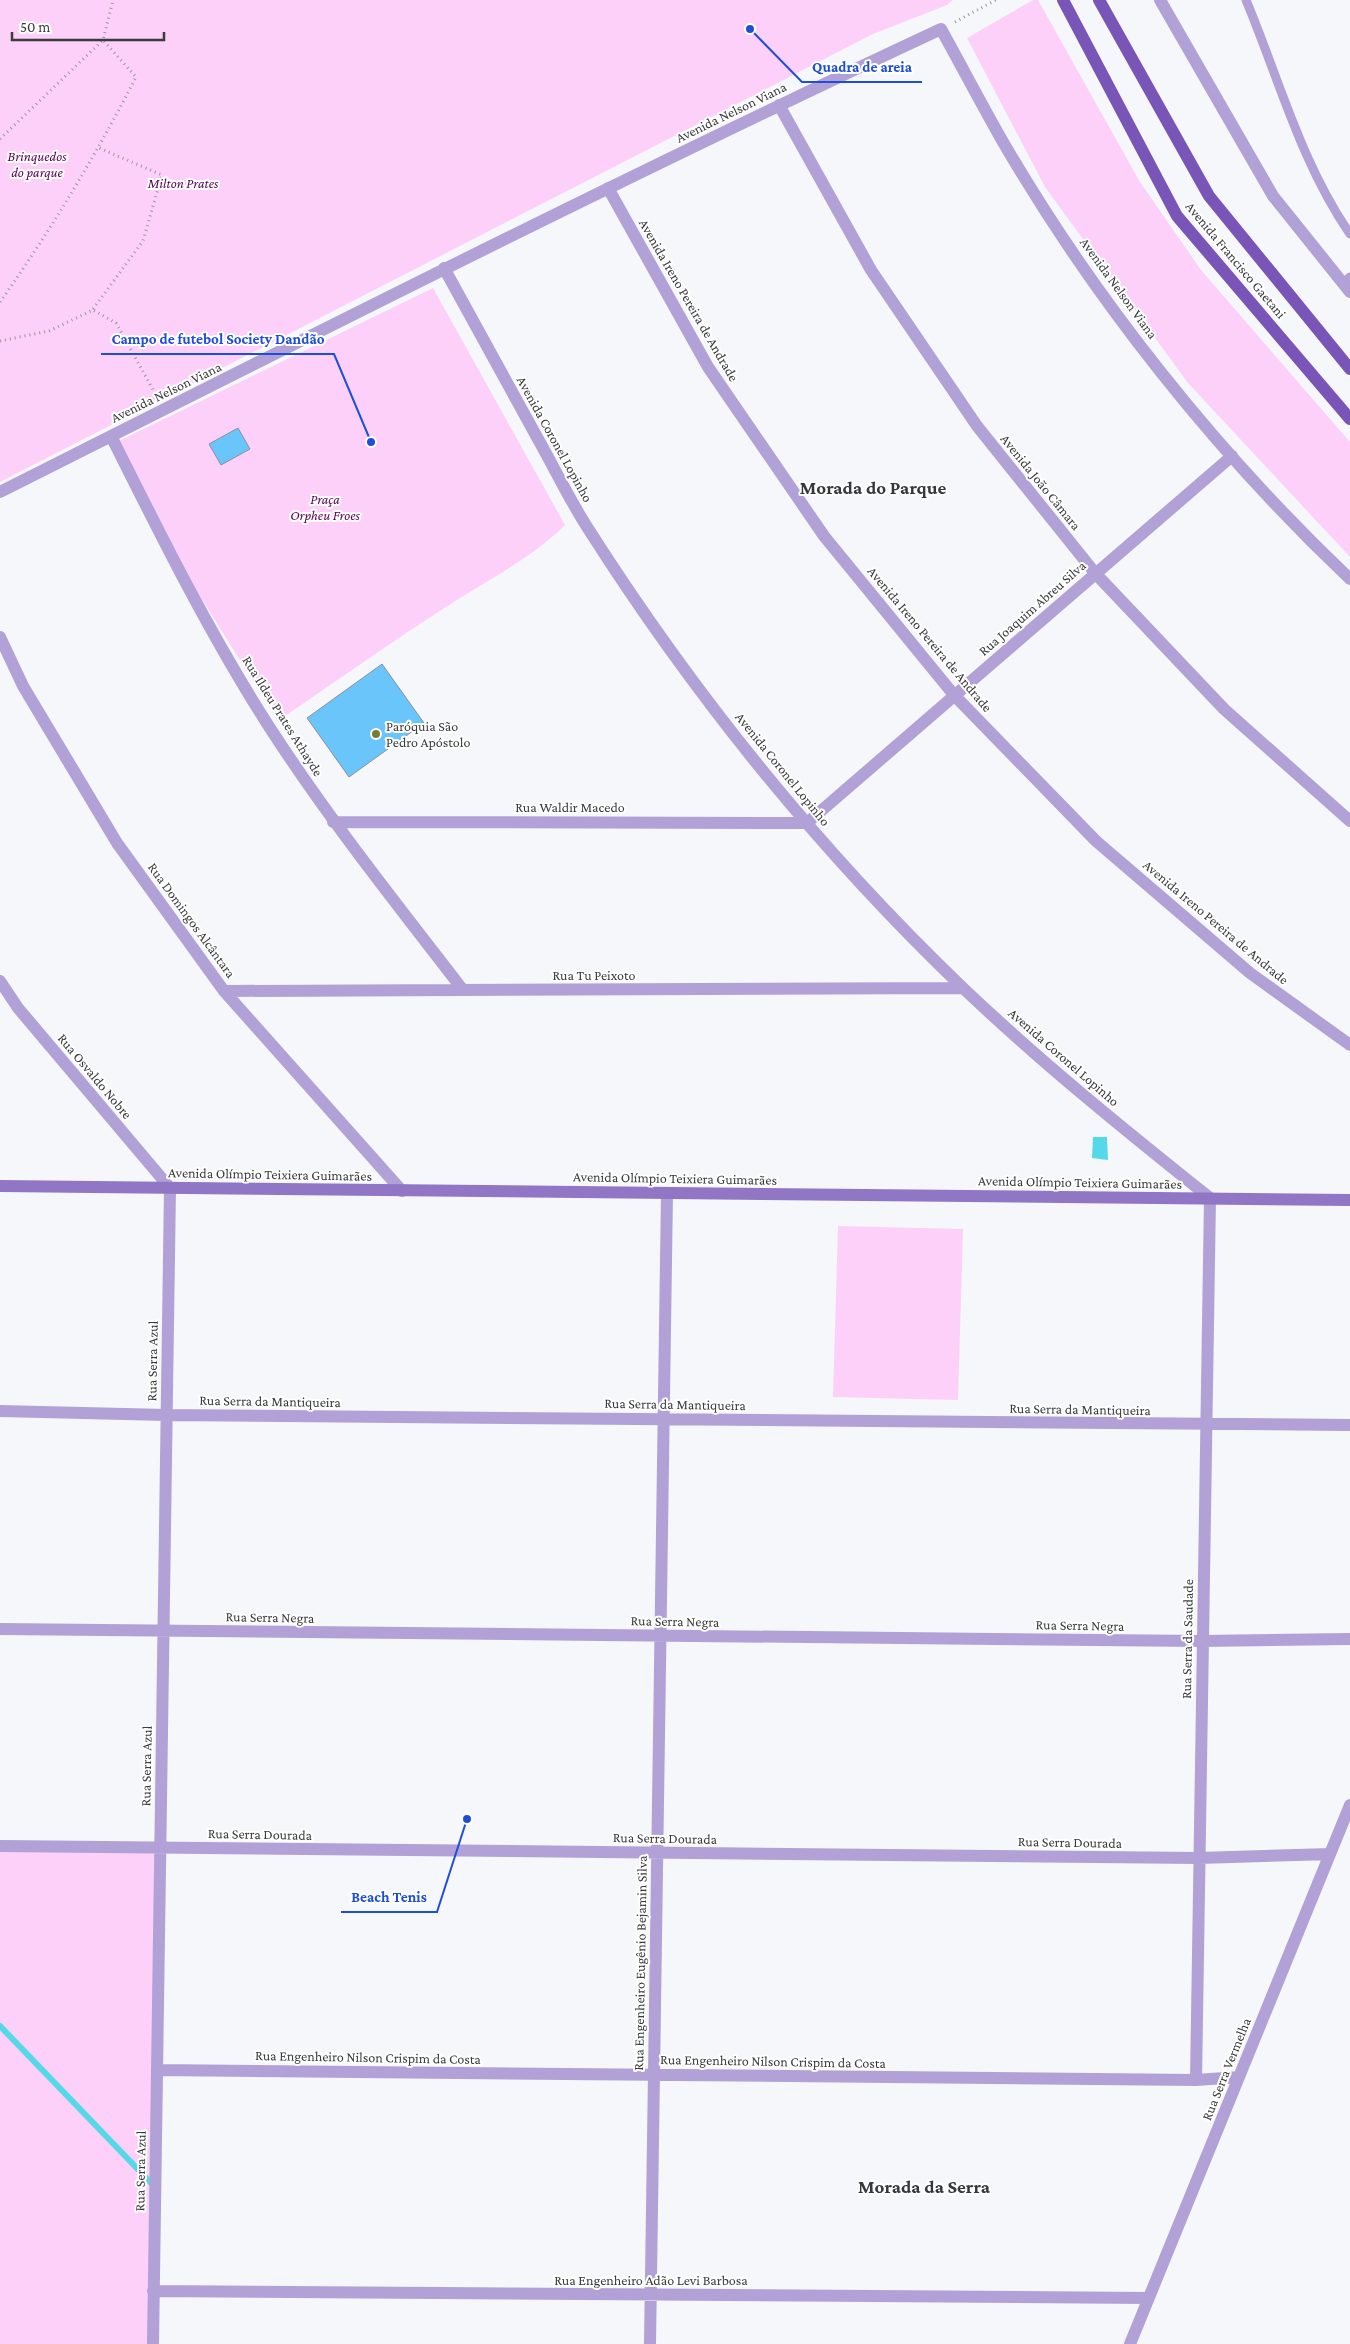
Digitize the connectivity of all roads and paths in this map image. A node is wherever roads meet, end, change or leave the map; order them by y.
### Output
1 (113, 0) edge
2 (996, 0) edge
3 (1063, 0) edge
4 (1099, 0) edge
5 (1160, 0) edge
6 (1246, 0) edge
7 (941, 29) junction
8 (103, 40) junction
9 (779, 105) junction
10 (0, 139) edge
11 (99, 148) junction
12 (608, 188) junction
13 (1350, 234) edge
14 (444, 268) junction
15 (1348, 284) edge
16 (0, 302) edge
17 (93, 310) junction
18 (0, 341) edge
19 (1350, 369) edge
20 (164, 411) junction
21 (1350, 419) edge
22 (111, 436) junction
23 (1232, 456) junction
24 (0, 492) edge
25 (1095, 573) junction
26 (1350, 578) edge
27 (0, 637) edge
28 (954, 695) junction
29 (1350, 820) edge
30 (333, 822) junction
31 (806, 823) junction
32 (0, 981) edge
33 (964, 988) junction
34 (224, 990) junction
35 (463, 990) junction
36 (1350, 1045) edge
37 (0, 1186) edge
38 (170, 1188) junction
39 (402, 1190) junction
40 (667, 1193) junction
41 (1210, 1198) junction
42 (1350, 1200) edge
43 (0, 1411) edge
44 (166, 1415) junction
45 (664, 1419) junction
46 (1206, 1425) junction
47 (1350, 1425) edge
48 (0, 1629) edge
49 (163, 1631) junction
50 (660, 1636) junction
51 (1350, 1639) edge
52 (1202, 1641) junction
53 (1350, 1805) edge
54 (0, 1846) edge
55 (160, 1848) junction
56 (657, 1853) junction
57 (1330, 1854) junction
58 (1199, 1858) junction
59 (157, 2070) junction
60 (654, 2075) junction
61 (1239, 2076) junction
62 (1196, 2080) junction
63 (153, 2291) junction
64 (650, 2296) junction
65 (1148, 2298) junction
66 (153, 2344) edge
67 (650, 2344) edge
68 (1130, 2344) edge

1 - 8 path
2 - 7 path
3 - 21 main road, Avenida Francisco Gaetani
4 - 19 main road
5 - 15 street
6 - 13 lane
7 - 9 street, Avenida Nelson Viana
7 - 23 street, Avenida Nelson Viana
8 - 10 path
8 - 11 path
9 - 12 street, Avenida Nelson Viana
9 - 25 street, Avenida João Câmara
11 - 16 path
11 - 17 path
12 - 14 street, Avenida Nelson Viana
12 - 28 street, Avenida Ireno Pereira de Andrade
14 - 20 street, Avenida Nelson Viana
14 - 31 street, Avenida Coronel Lopinho
17 - 18 path
17 - 20 path
20 - 22 street, Avenida Nelson Viana
22 - 24 street, Avenida Nelson Viana
22 - 30 street, Rua Ildeu Prates Athayde
23 - 25 street, Rua Joaquim Abreu Silva
23 - 26 street, Avenida Nelson Viana
25 - 28 street, Rua Joaquim Abreu Silva
25 - 29 street, Avenida João Câmara
27 - 34 street, Rua Domingos Alcântara
28 - 31 street, Rua Joaquim Abreu Silva
28 - 36 street, Avenida Ireno Pereira de Andrade
30 - 31 street, Rua Waldir Macedo
30 - 35 street, Rua Ildeu Prates Athayde
31 - 33 street, Avenida Coronel Lopinho
32 - 38 street, Rua Osvaldo Nobre
33 - 35 street, Rua Tu Peixoto
33 - 41 street, Avenida Coronel Lopinho
34 - 35 street, Rua Tu Peixoto
34 - 39 street, Rua Domingos Alcântara
37 - 38 street, Avenida Olímpio Teixiera Guimarães
38 - 39 street, Avenida Olímpio Teixiera Guimarães
38 - 44 street, Rua Serra Azul
39 - 40 street, Avenida Olímpio Teixiera Guimarães
40 - 41 street, Avenida Olímpio Teixiera Guimarães
40 - 45 street, Rua Engenheiro Eugênio Bejamin Silva
41 - 42 street, Avenida Olímpio Teixiera Guimarães
41 - 46 street, Rua Serra da Saudade
43 - 44 street, Rua Serra da Mantiqueira
44 - 45 street, Rua Serra da Mantiqueira
44 - 49 street, Rua Serra Azul
45 - 46 street, Rua Serra da Mantiqueira
45 - 50 street, Rua Engenheiro Eugênio Bejamin Silva
46 - 47 street, Rua Serra da Mantiqueira
46 - 52 street, Rua Serra da Saudade
48 - 49 street, Rua Serra Negra
49 - 50 street, Rua Serra Negra
49 - 55 street, Rua Serra Azul
50 - 52 street, Rua Serra Negra
50 - 56 street, Rua Engenheiro Eugênio Bejamin Silva
51 - 52 street, Rua Serra Negra
52 - 58 street, Rua Serra da Saudade
53 - 57 street, Rua Serra Vermelha
54 - 55 street, Rua Serra Dourada
55 - 56 street, Rua Serra Dourada
55 - 59 street, Rua Serra Azul
56 - 58 street, Rua Serra Dourada
56 - 60 street, Rua Engenheiro Eugênio Bejamin Silva
57 - 58 street, Rua Serra Dourada
57 - 61 street, Rua Serra Vermelha
58 - 62 street, Rua Serra da Saudade
59 - 60 street, Rua Engenheiro Nilson Crispim da Costa
59 - 63 street, Rua Serra Azul
60 - 62 street, Rua Engenheiro Nilson Crispim da Costa
60 - 64 street, Rua Engenheiro Eugênio Bejamin Silva
61 - 62 street, Rua Engenheiro Nilson Crispim da Costa
61 - 65 street, Rua Serra Vermelha
63 - 64 street, Rua Engenheiro Adão Levi Barbosa
63 - 66 street, Rua Serra Azul
64 - 65 street, Rua Engenheiro Adão Levi Barbosa
64 - 67 street, Rua Engenheiro Eugênio Bejamin Silva
65 - 68 street, Rua Serra Vermelha

